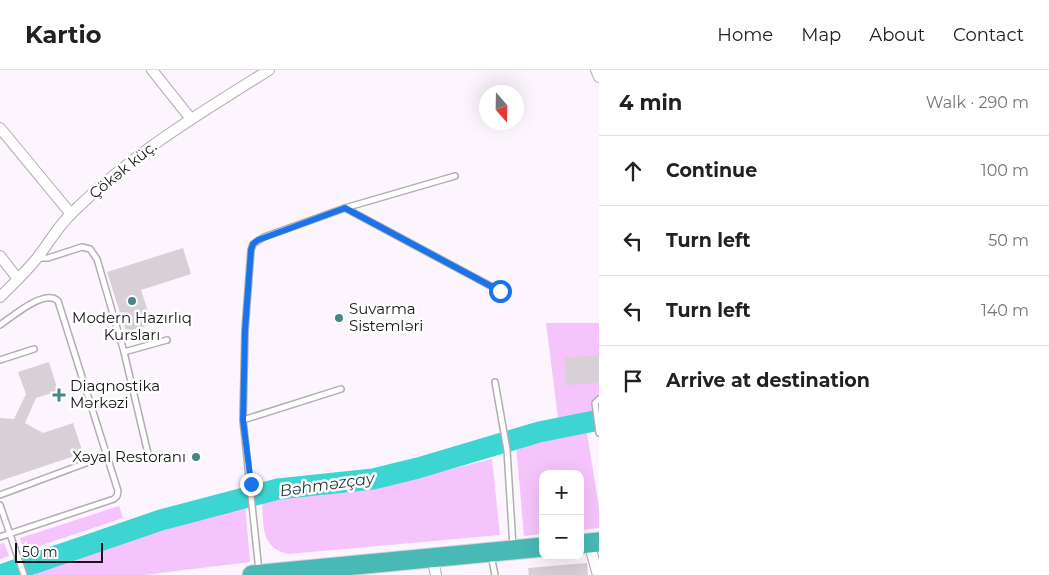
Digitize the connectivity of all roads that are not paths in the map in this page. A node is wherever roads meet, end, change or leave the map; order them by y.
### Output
1 (152, 70) edge
2 (269, 70) edge
3 (596, 70) edge
4 (599, 77) edge
5 (191, 119) junction
6 (0, 128) edge
7 (455, 176) dead end
8 (345, 208) junction
9 (71, 214) junction
10 (0, 256) edge
11 (37, 258) junction
12 (18, 279) junction
13 (500, 291) dead end
14 (0, 297) edge
15 (0, 325) edge
16 (167, 340) dead end
17 (34, 349) dead end
18 (124, 352) junction
19 (0, 360) edge
20 (495, 382) dead end
21 (341, 389) dead end
22 (599, 399) edge
23 (243, 420) junction
24 (599, 432) edge
25 (149, 458) dead end
26 (94, 460) dead end
27 (0, 494) edge
28 (0, 505) edge
29 (10, 534) junction
30 (0, 537) edge
31 (589, 543) edge
32 (539, 547) edge
33 (513, 550) junction
34 (490, 552) junction
35 (434, 566) edge
36 (24, 575) edge
37 (255, 575) edge
38 (496, 575) edge
39 (598, 575) edge

1 - 5 street
2 - 5 street, Çökək küç.
3 - 4 street
5 - 9 street, Çökək küç.
6 - 9 street
7 - 8 lane
8 - 13 lane
8 - 23 lane
9 - 11 street, Çökək küç.
10 - 12 street
11 - 12 street, Çökək küç.
11 - 18 lane
12 - 14 street, Çökək küç.
15 - 29 lane
16 - 18 lane
17 - 19 lane
18 - 25 lane
20 - 33 lane
21 - 23 lane
22 - 24 lane
23 - 37 lane
26 - 27 lane
28 - 29 lane
29 - 30 lane
29 - 36 lane
31 - 39 street
32 - 33 highway
33 - 34 highway
34 - 35 highway
34 - 38 lane
35 - 37 highway

